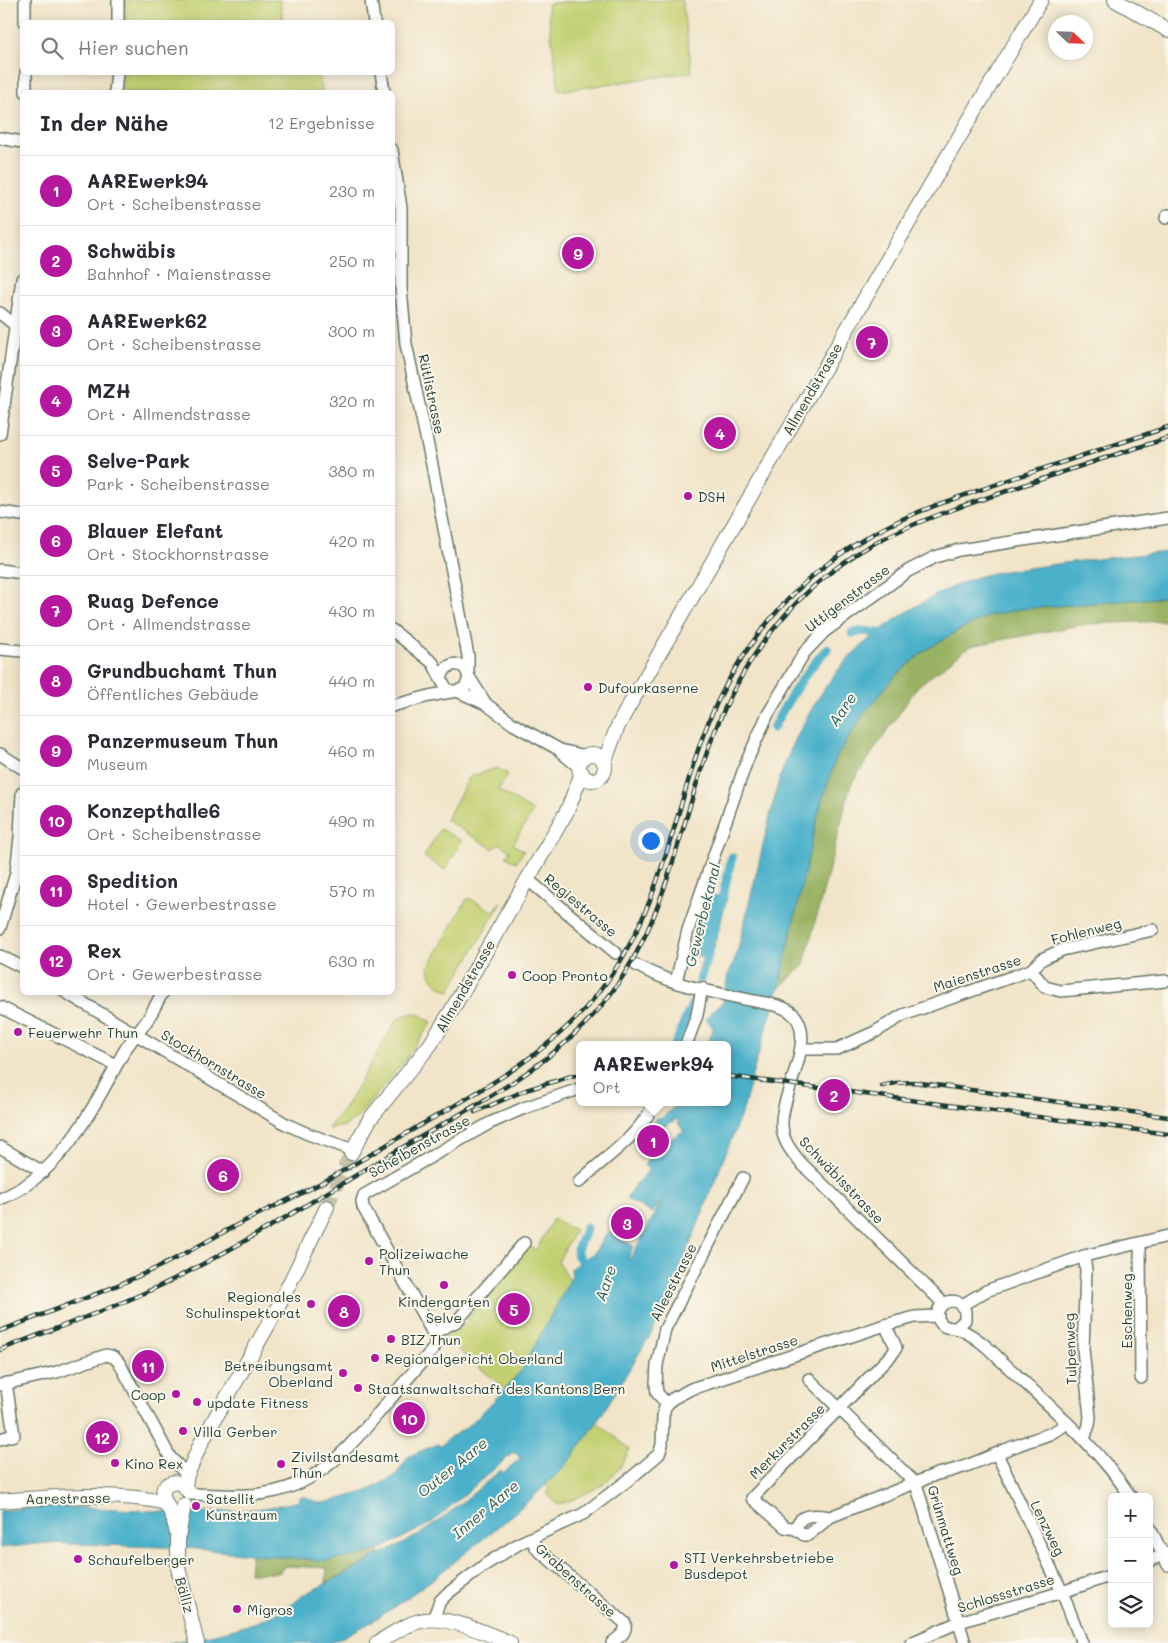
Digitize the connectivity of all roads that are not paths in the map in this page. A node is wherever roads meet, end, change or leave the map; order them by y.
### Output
1 (24, 0) edge
2 (118, 0) edge
3 (371, 0) edge
4 (1041, 0) edge
5 (1115, 0) edge
6 (25, 20) edge
7 (118, 20) edge
8 (374, 20) edge
9 (1168, 30) edge
10 (26, 75) edge
11 (117, 75) edge
12 (381, 75) edge
13 (26, 90) edge
14 (116, 90) edge
15 (384, 90) edge
16 (0, 138) edge
17 (20, 142) edge
18 (395, 169) edge
19 (20, 312) edge
20 (0, 313) edge
21 (19, 329) edge
22 (0, 434) edge
23 (0, 512) edge
24 (20, 515) edge
25 (1168, 518) edge
26 (0, 570) edge
27 (20, 573) edge
28 (395, 632) edge
29 (464, 642) junction
30 (0, 649) edge
31 (20, 651) edge
32 (433, 663) junction
33 (451, 665) junction
34 (469, 674) junction
35 (442, 680) junction
36 (455, 691) junction
37 (429, 696) junction
38 (486, 704) junction
39 (395, 705) edge
40 (617, 728) junction
41 (0, 754) edge
42 (604, 763) junction
43 (587, 766) junction
44 (20, 767) edge
45 (20, 844) edge
46 (527, 879) junction
47 (0, 928) edge
48 (1153, 930) dead end
49 (616, 953) tunnel mouth
50 (0, 956) edge
51 (636, 965) tunnel mouth
52 (20, 966) edge
53 (1031, 970) junction
54 (1165, 981) dead end
55 (676, 982) junction
56 (698, 987) junction
57 (70, 995) edge
58 (161, 995) edge
59 (0, 1007) edge
60 (136, 1034) junction
61 (687, 1041) edge
62 (801, 1049) junction
63 (116, 1065) junction
64 (576, 1090) edge
65 (653, 1106) edge
66 (0, 1147) edge
67 (352, 1152) joint
68 (43, 1172) junction
69 (743, 1178) dead end
70 (579, 1182) dead end
71 (0, 1199) edge
72 (327, 1207) tunnel mouth
73 (1168, 1236) edge
74 (524, 1243) dead end
75 (1140, 1243) junction
76 (1084, 1256) junction
77 (943, 1303) junction
78 (964, 1311) junction
79 (938, 1316) junction
80 (885, 1325) junction
81 (956, 1328) junction
82 (433, 1333) junction
83 (981, 1342) junction
84 (809, 1378) dead end
85 (1141, 1378) dead end
86 (3, 1384) edge
87 (667, 1404) junction
88 (840, 1408) junction
89 (1067, 1423) junction
90 (0, 1439) edge
91 (1084, 1439) junction
92 (996, 1454) junction
93 (916, 1484) junction
94 (177, 1493) junction
95 (1128, 1493) edge
96 (0, 1501) edge
97 (830, 1517) junction
98 (796, 1529) junction
99 (1153, 1533) edge
100 (531, 1538) junction
101 (1167, 1558) edge
102 (1153, 1560) edge
103 (1108, 1576) edge
104 (1062, 1592) junction
105 (433, 1619) junction
106 (959, 1622) junction
107 (197, 1640) edge
108 (377, 1643) edge
109 (510, 1643) edge
110 (612, 1643) edge
111 (911, 1643) edge
112 (966, 1643) edge
113 (1082, 1643) edge

1 - 6 street
2 - 7 street
3 - 8 street
4 - 40 main road, Allmendstrasse
5 - 9 main road
10 - 13 street
11 - 14 street
12 - 15 street
16 - 17 street
18 - 29 street, Rütlistrasse
19 - 21 street
20 - 21 street
21 - 22 street
23 - 24 street
25 - 55 street, Uttigenstrasse
26 - 27 street
28 - 32 street
29 - 33 street
29 - 34 street, Rütlistrasse
30 - 31 street
32 - 33 street
32 - 35 street
33 - 34 street
33 - 35 street
34 - 36 street
34 - 38 street
35 - 36 street
35 - 37 street
36 - 37 street
36 - 38 street
37 - 39 street
38 - 43 street
40 - 42 main road, Allmendstrasse
40 - 43 main road, Allmendstrasse
41 - 44 street
42 - 43 main road
42 - 43 main road, Allmendstrasse
43 - 46 main road, Allmendstrasse
45 - 47 street
46 - 49 street, Regiestrasse
46 - 67 main road, Allmendstrasse
48 - 53 street, Fohlenweg
50 - 52 street
51 - 55 street
53 - 54 street, Maienstrasse
53 - 62 street, Maienstrasse
55 - 56 street
56 - 61 street
56 - 62 street, Schwäbisstrasse
57 - 60 street, Stockhornstrasse
58 - 60 street
59 - 63 street
60 - 63 street
60 - 67 street, Stockhornstrasse
62 - 77 street, Schwäbisstrasse
63 - 68 street
64 - 82 street, Scheibenstrasse
65 - 70 street
66 - 68 street
68 - 71 street
69 - 87 street, Alleestrasse
72 - 94 main road
73 - 75 street
74 - 82 street
75 - 76 street
75 - 85 street, Eschenweg
76 - 78 street
76 - 91 street, Tulpenweg
77 - 78 street
77 - 79 street
78 - 81 street
78 - 83 street
79 - 80 street, Mittelstrasse
79 - 81 street
80 - 87 street, Mittelstrasse
80 - 88 street, Merkurstrasse
81 - 83 street
82 - 94 street
83 - 89 street
84 - 88 street, Merkurstrasse
86 - 90 street
86 - 94 street
87 - 100 street, Grabenstrasse
88 - 93 street, Merkurstrasse
88 - 98 street, Merkurstrasse
89 - 91 street
89 - 92 street
91 - 95 street
92 - 93 street
92 - 104 street, Lenzweg
93 - 97 street
93 - 106 street, Grünmattweg
94 - 96 main road, Aarestrasse
94 - 107 main road, Bälliz
97 - 98 street
97 - 98 street
99 - 101 street
100 - 105 street, Grabenstrasse
100 - 110 street, Grabenstrasse
101 - 102 street
103 - 104 street, Schlossstrasse
104 - 106 street, Schlossstrasse
104 - 113 street, Lenzweg
105 - 108 main road
105 - 109 main road
106 - 111 street, Schlossstrasse
106 - 112 street, Grünmattweg

